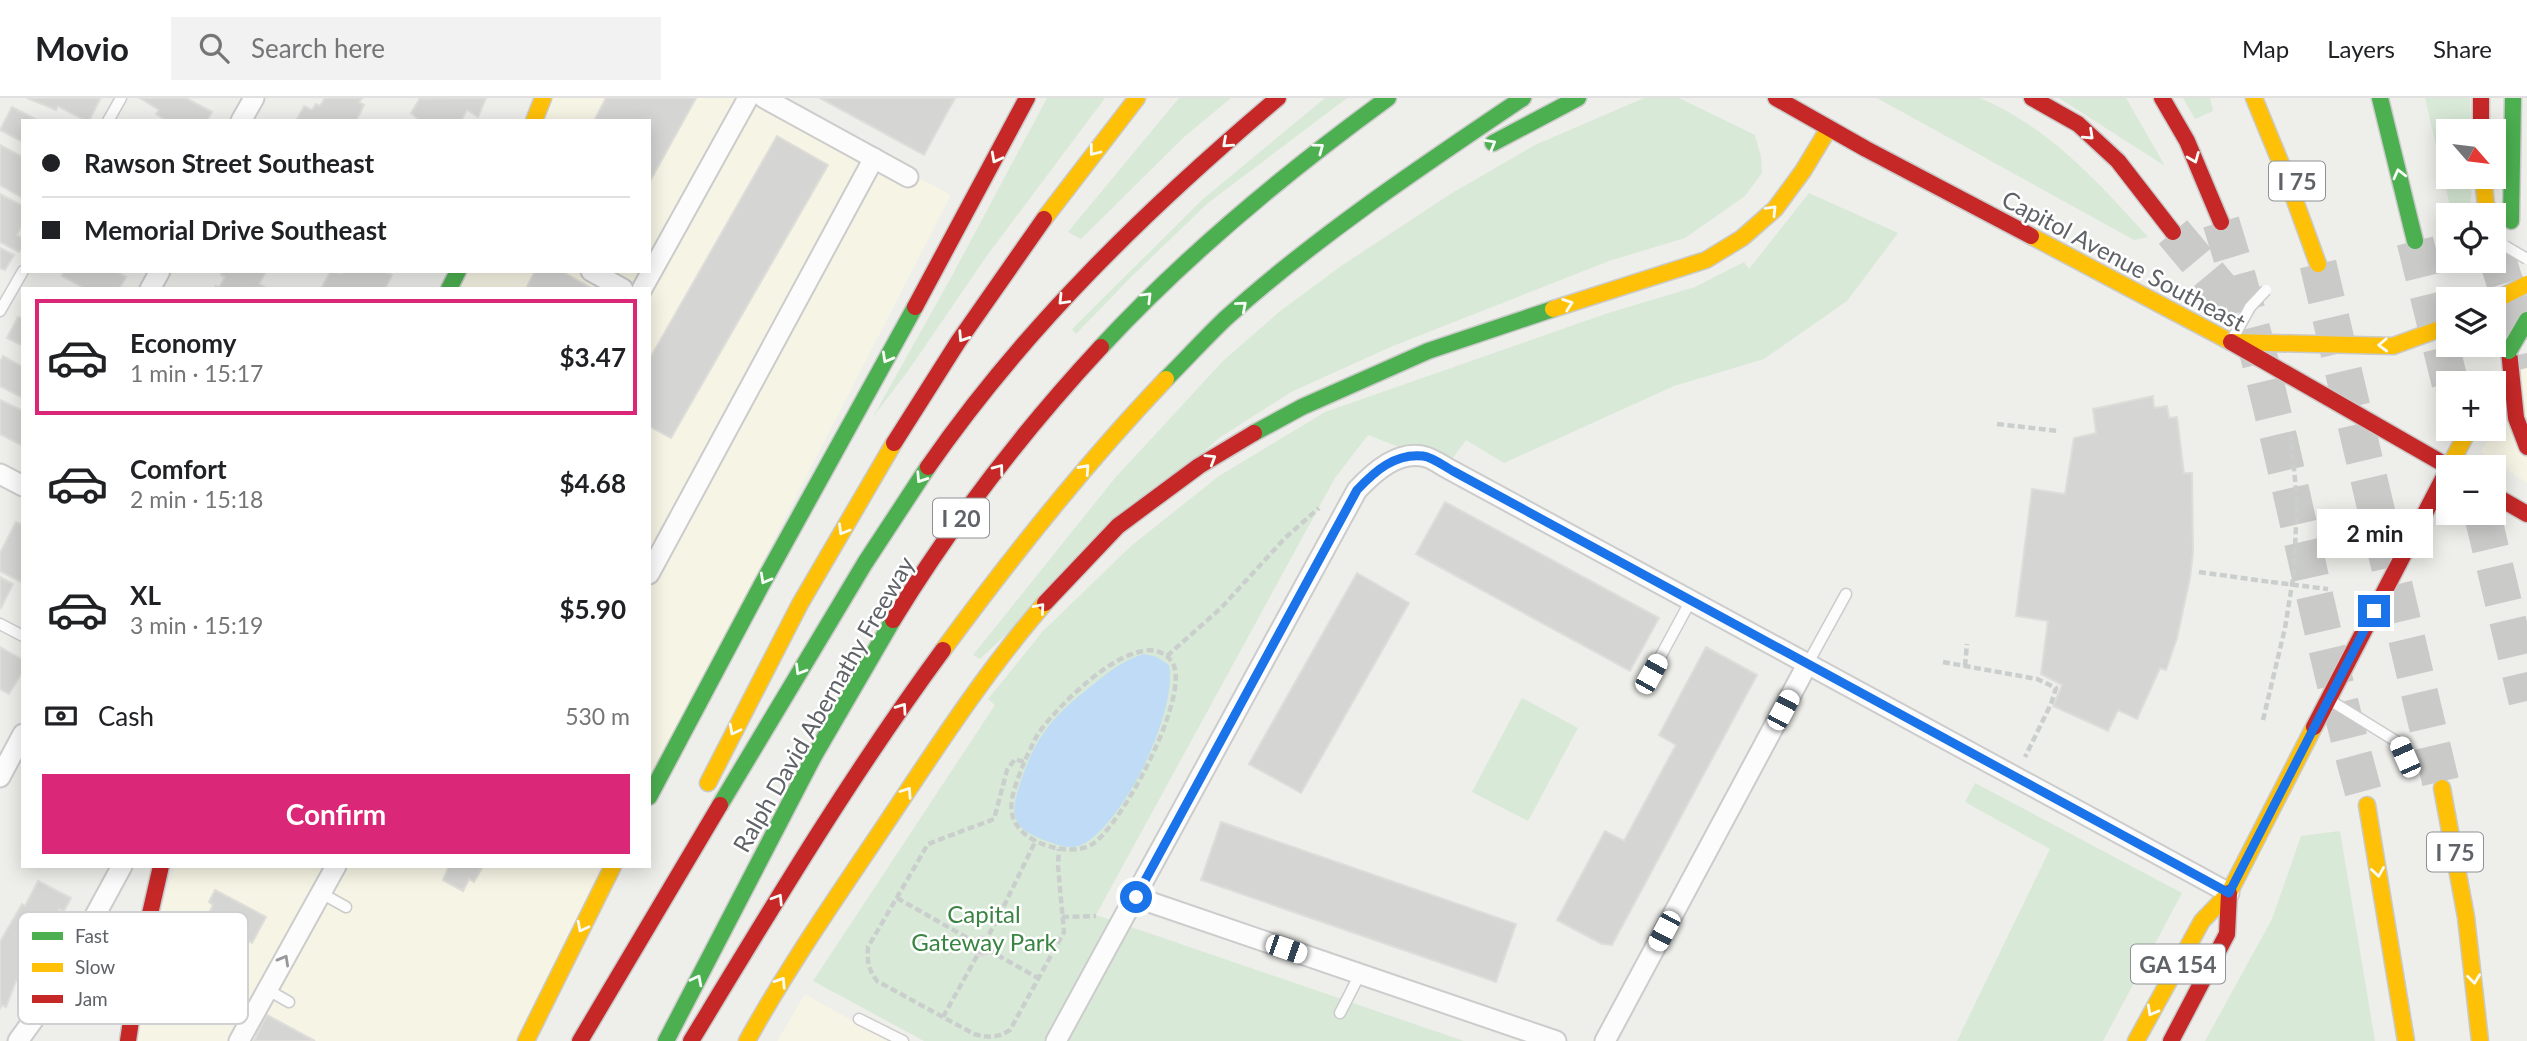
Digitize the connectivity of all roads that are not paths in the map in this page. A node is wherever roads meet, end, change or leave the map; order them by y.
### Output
1 (121, 98) edge
2 (254, 98) edge
3 (543, 98) edge
4 (748, 98) edge
5 (764, 98) edge
6 (1027, 98) edge
7 (1137, 98) edge
8 (1278, 98) edge
9 (1388, 98) edge
10 (1523, 98) edge
11 (1578, 98) edge
12 (1776, 98) edge
13 (2032, 98) edge
14 (2162, 98) edge
15 (2254, 98) edge
16 (2380, 98) edge
17 (2481, 98) edge
18 (2513, 98) edge
19 (109, 119) edge
20 (243, 119) edge
21 (535, 119) edge
22 (2481, 119) edge
23 (1829, 128) junction
24 (2286, 136) dead end
25 (1478, 152) dead end
26 (874, 158) junction
27 (1443, 172) dead end
28 (908, 177) dead end
29 (2511, 221) dead end
30 (2221, 222) tunnel mouth
31 (2173, 232) tunnel mouth
32 (1325, 239) junction
33 (2415, 240) tunnel mouth
34 (2506, 247) edge
35 (2527, 259) edge
36 (22, 273) edge
37 (595, 273) edge
38 (651, 273) edge
39 (2527, 284) edge
40 (619, 287) edge
41 (2266, 290) dead end
42 (2506, 295) edge
43 (0, 311) edge
44 (2527, 320) edge
45 (2436, 330) edge
46 (2231, 342) junction
47 (2509, 351) junction
48 (2499, 371) edge
49 (2527, 447) edge
50 (2436, 460) edge
51 (0, 474) edge
52 (21, 485) edge
53 (2436, 493) edge
54 (2506, 502) edge
55 (2527, 513) edge
56 (651, 570) edge
57 (1846, 594) dead end
58 (1691, 600) junction
59 (0, 624) edge
60 (21, 635) edge
61 (1808, 663) junction
62 (1651, 674) dead end
63 (2327, 699) junction
64 (21, 738) edge
65 (2405, 757) dead end
66 (0, 777) edge
67 (2442, 788) tunnel mouth
68 (651, 793) edge
69 (700, 798) dead end
70 (2367, 805) tunnel mouth
71 (677, 846) dead end
72 (121, 868) edge
73 (160, 868) edge
74 (335, 868) edge
75 (612, 868) edge
76 (321, 893) junction
77 (2229, 893) junction
78 (1136, 897) junction
79 (346, 907) dead end
80 (97, 912) edge
81 (148, 912) edge
82 (1360, 974) junction
83 (268, 990) junction
84 (289, 1002) dead end
85 (600, 1004) junction
86 (1340, 1013) dead end
87 (859, 1019) dead end
88 (30, 1024) edge
89 (18, 1041) edge
90 (240, 1041) edge
91 (526, 1041) edge
92 (580, 1041) edge
93 (666, 1041) edge
94 (691, 1041) edge
95 (747, 1041) edge
96 (902, 1041) edge
97 (1056, 1041) edge
98 (1556, 1041) edge
99 (1605, 1041) edge
100 (2136, 1041) edge
101 (2171, 1041) edge
102 (2406, 1041) edge
103 (2480, 1041) edge

1 - 19 lane
2 - 20 street
3 - 21 main road
4 - 38 street
5 - 26 street
6 -> 68 main road
7 -> 69 main road
8 -> 85 main road, Ralph David Abernathy Freeway / I 20
93 -> 9 main road, Ralph David Abernathy Freeway / I 20
10 - 32 main road
25 -> 11 main road
12 - 23 main road, Capitol Avenue Southeast
13 -> 31 main road
14 -> 30 main road
15 - 24 main road, I 75
33 -> 16 main road
17 - 22 main road
18 - 29 main road
23 - 46 main road, Capitol Avenue Southeast
95 -> 23 main road
26 - 28 street
26 - 56 street
27 - 32 main road
94 -> 32 main road
34 - 35 lane, bridge
36 - 43 lane
37 - 40 street
39 - 42 main road, bridge
41 - 46 lane, bridge
44 - 47 main road, bridge
45 -> 46 main road, bridge
46 - 50 main road, Capitol Avenue Southeast, bridge
47 - 48 main road
47 - 49 main road
51 - 52 street
53 - 63 main road, GA 154, bridge
54 - 55 main road
57 - 61 lane
58 - 61 street
58 - 62 lane
58 - 78 street
59 - 60 lane
61 - 77 street
61 - 99 street
63 - 65 lane, bridge
63 - 77 main road, GA 154, bridge
64 - 66 street
67 -> 103 main road, I 75
70 -> 102 main road
71 - 85 main road
72 - 80 street
73 - 81 main road
74 - 76 street
75 -> 91 main road
76 - 79 lane
83 -> 76 street
77 -> 100 main road, GA 154
77 - 101 main road, GA 154
78 - 82 street
78 - 97 street
82 - 86 lane
82 - 98 street
83 - 84 lane
83 - 90 street
85 - 92 main road, Ralph David Abernathy Freeway / I 20
87 - 96 lane
88 - 89 street

